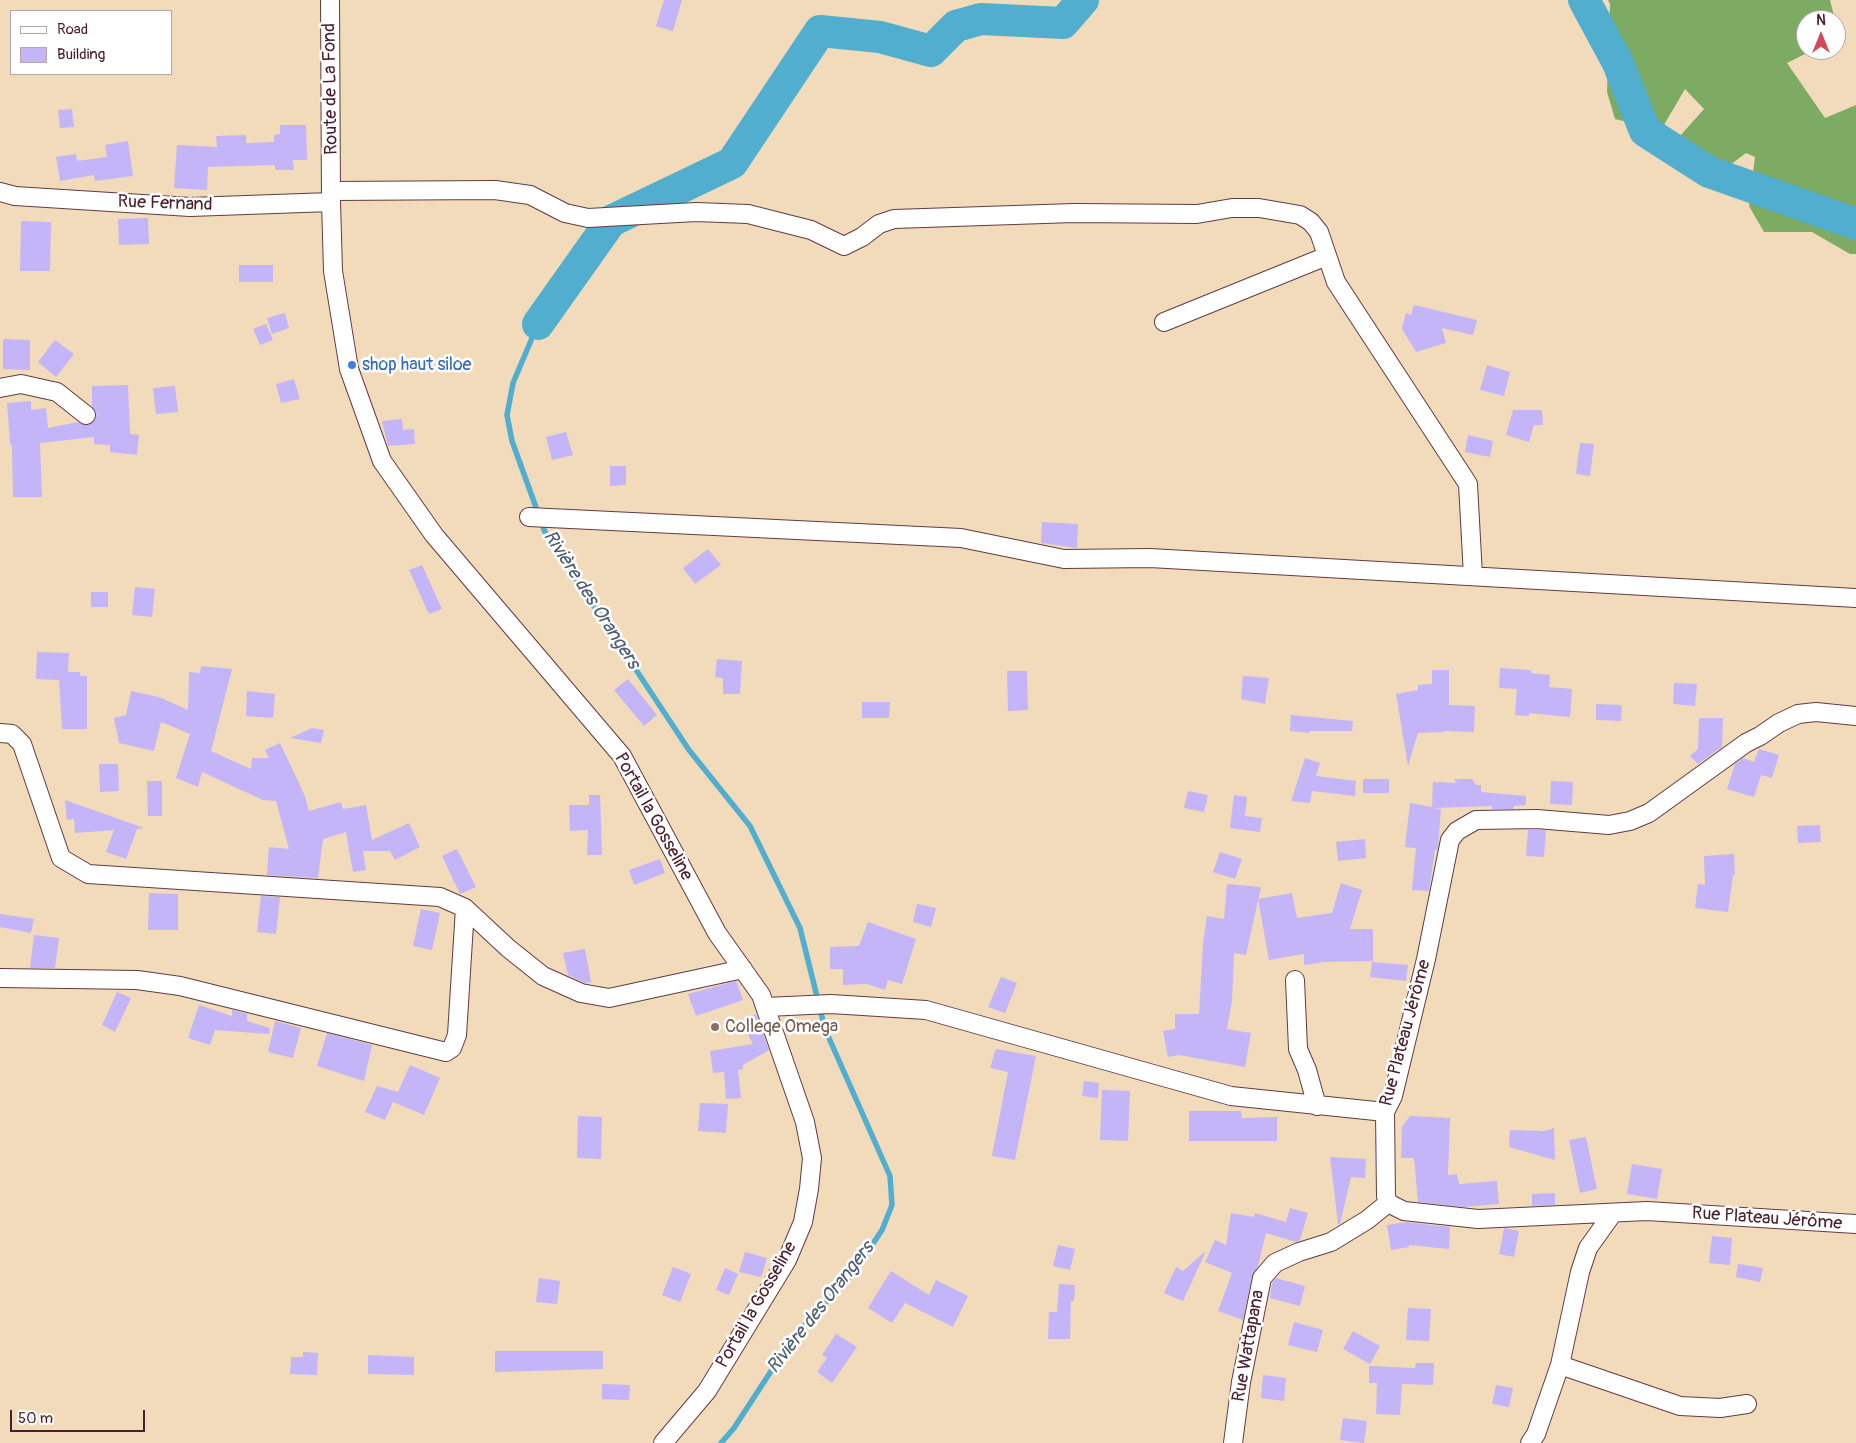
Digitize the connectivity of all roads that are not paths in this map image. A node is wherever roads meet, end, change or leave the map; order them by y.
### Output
1 (330, 0) edge
2 (331, 191) junction
3 (0, 192) edge
4 (1327, 256) junction
5 (1164, 322) dead end
6 (0, 388) edge
7 (86, 415) dead end
8 (529, 517) dead end
9 (1473, 576) junction
10 (1856, 598) edge
11 (1856, 716) edge
12 (0, 733) edge
13 (465, 908) junction
14 (743, 969) junction
15 (0, 978) edge
16 (1295, 980) dead end
17 (766, 1007) junction
18 (1317, 1106) junction
19 (1385, 1112) junction
20 (1388, 1203) junction
21 (1613, 1213) junction
22 (1856, 1224) edge
23 (1560, 1365) junction
24 (1747, 1404) dead end
25 (663, 1443) edge
26 (1233, 1443) edge
27 (1530, 1443) edge

1 - 2 street, Route de La Fond
2 - 3 street, Rue Fernand
2 - 4 street, Rue Fernand
2 - 14 street, Portail la Gosseline
4 - 5 street
4 - 9 street
6 - 7 street
8 - 9 street
9 - 10 street
11 - 19 street, Rue Plateau Jérôme
12 - 13 street
13 - 14 street
13 - 15 street
14 - 17 street, Portail la Gosseline
16 - 18 street
17 - 18 street
17 - 25 street, Portail la Gosseline
18 - 19 street
19 - 20 street, Rue Plateau Jérôme
20 - 21 street, Rue Plateau Jérôme
20 - 26 street, Rue Wattapana
21 - 22 street, Rue Plateau Jérôme
21 - 23 street
23 - 24 street
23 - 27 street

